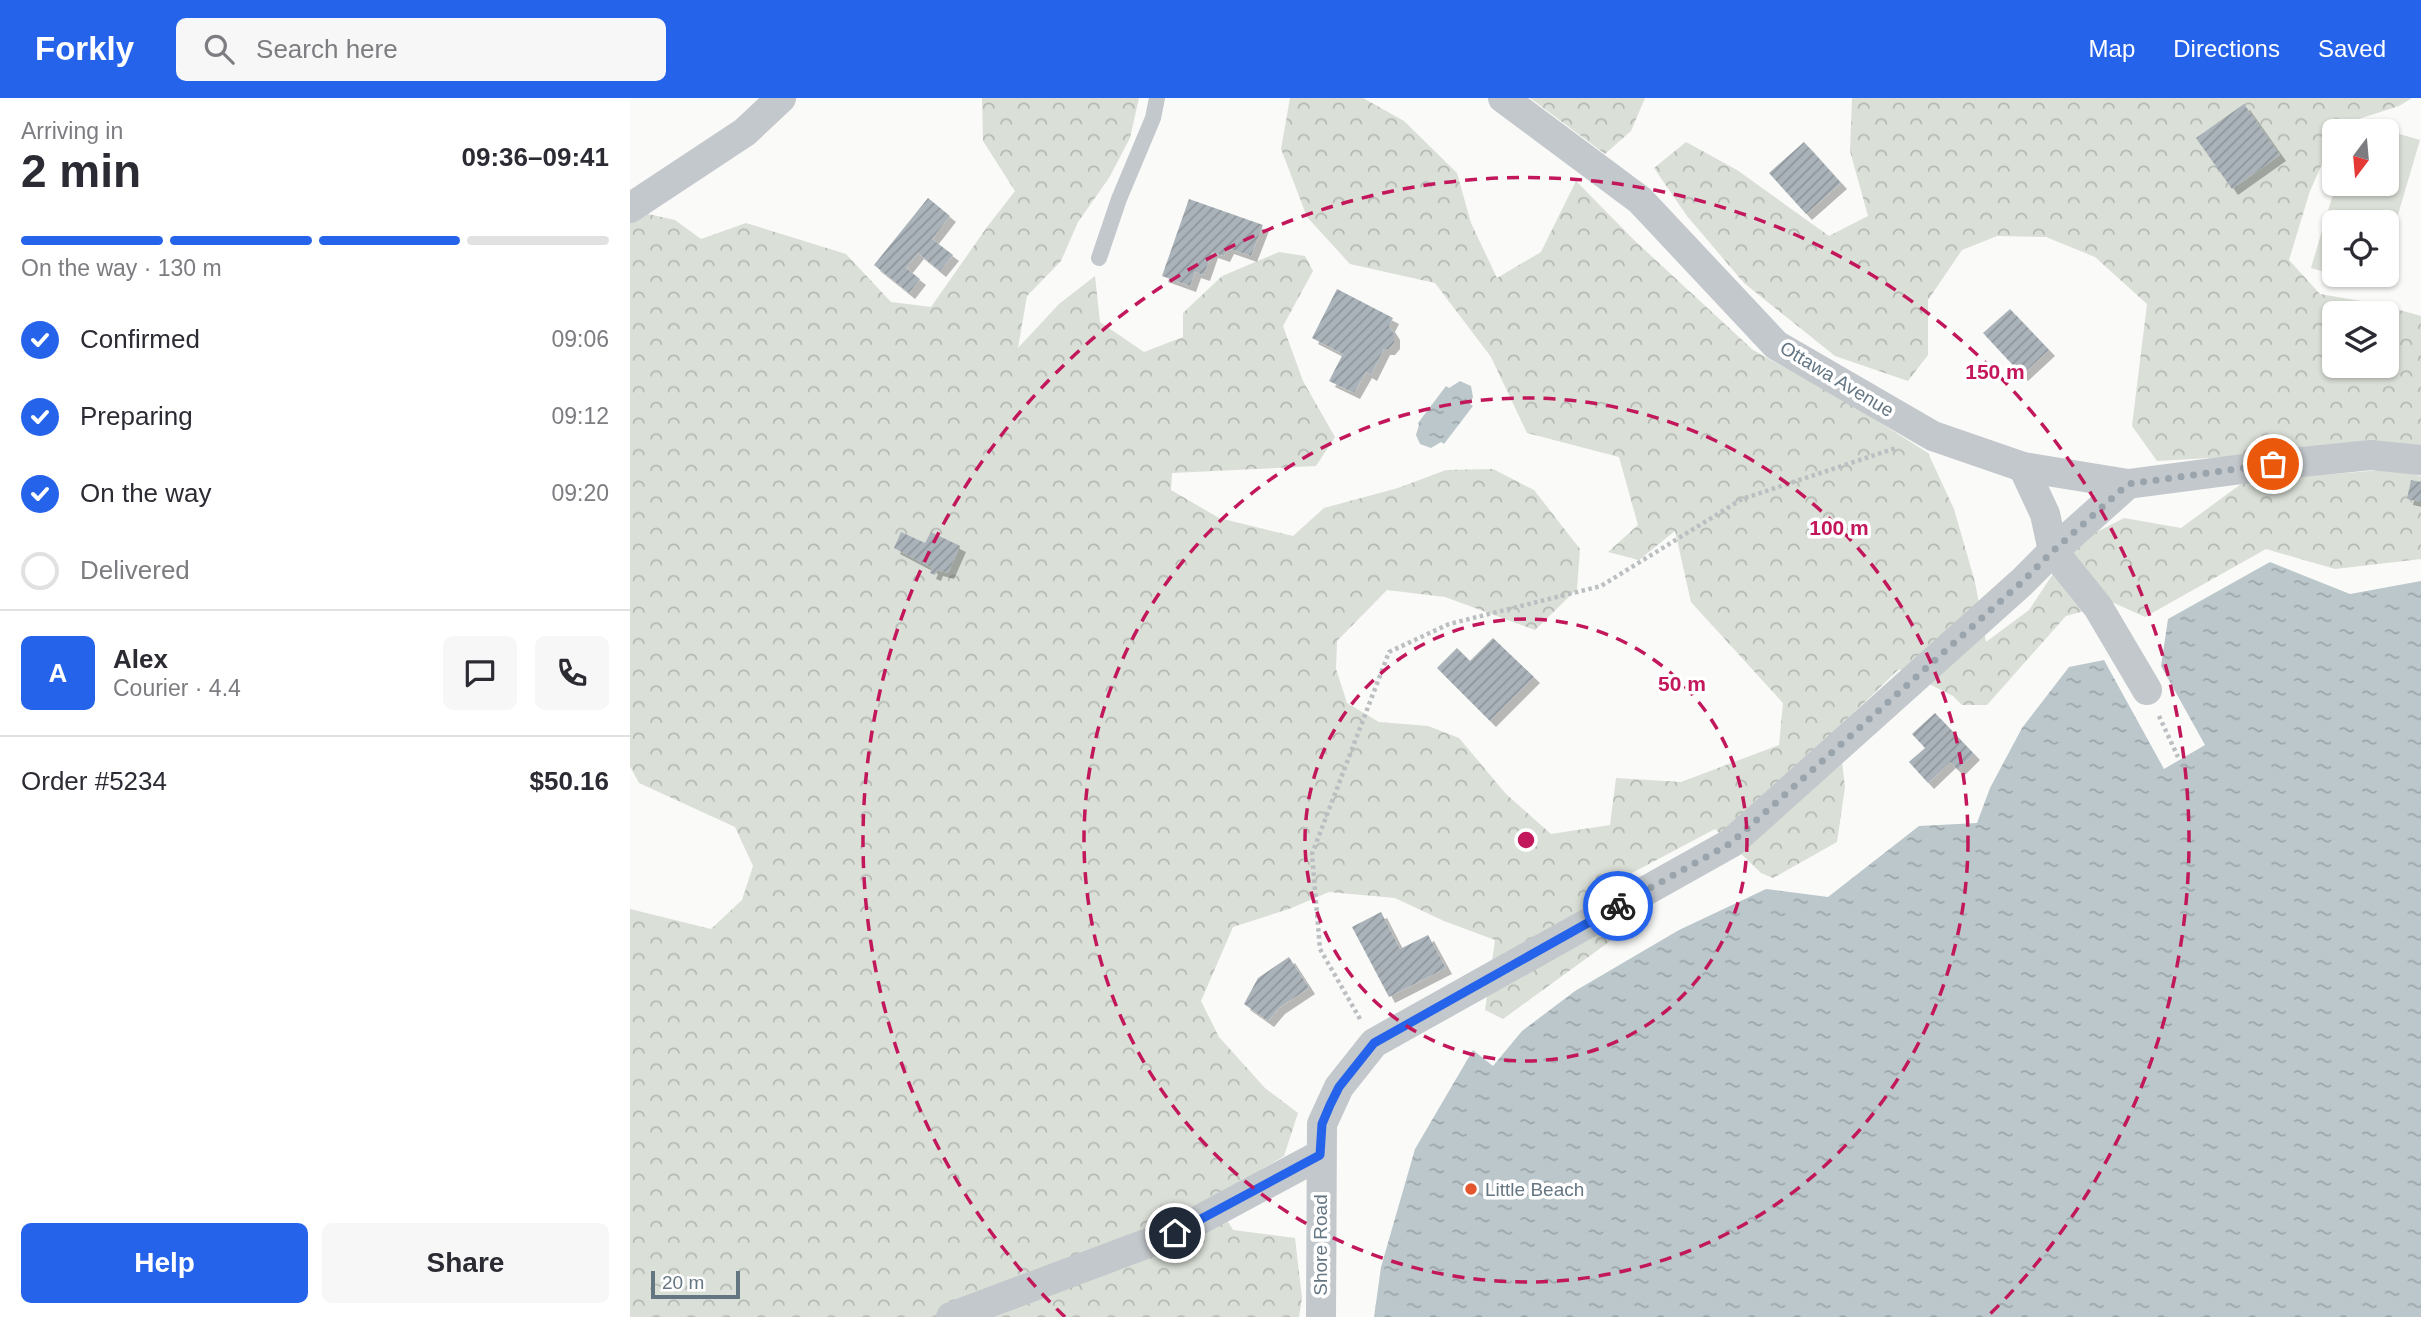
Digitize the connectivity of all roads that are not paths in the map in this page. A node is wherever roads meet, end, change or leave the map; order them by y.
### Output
1 (781, 98) edge
2 (1157, 98) edge
3 (1503, 98) edge
4 (630, 208) edge
5 (1098, 258) dead end
6 (2421, 460) edge
7 (2023, 467) junction
8 (2128, 484) junction
9 (2053, 551) junction
10 (2147, 690) road end
11 (1320, 1155) junction
12 (951, 1317) edge
13 (1321, 1317) edge

1 - 4 street
2 - 5 lane
3 - 7 street, Ottawa Avenue
6 - 8 street
7 - 8 street, Ottawa Avenue
7 - 9 street
8 - 9 street, Shore Road
9 - 10 street
9 - 11 street, Shore Road
11 - 12 street
11 - 13 street, Shore Road

